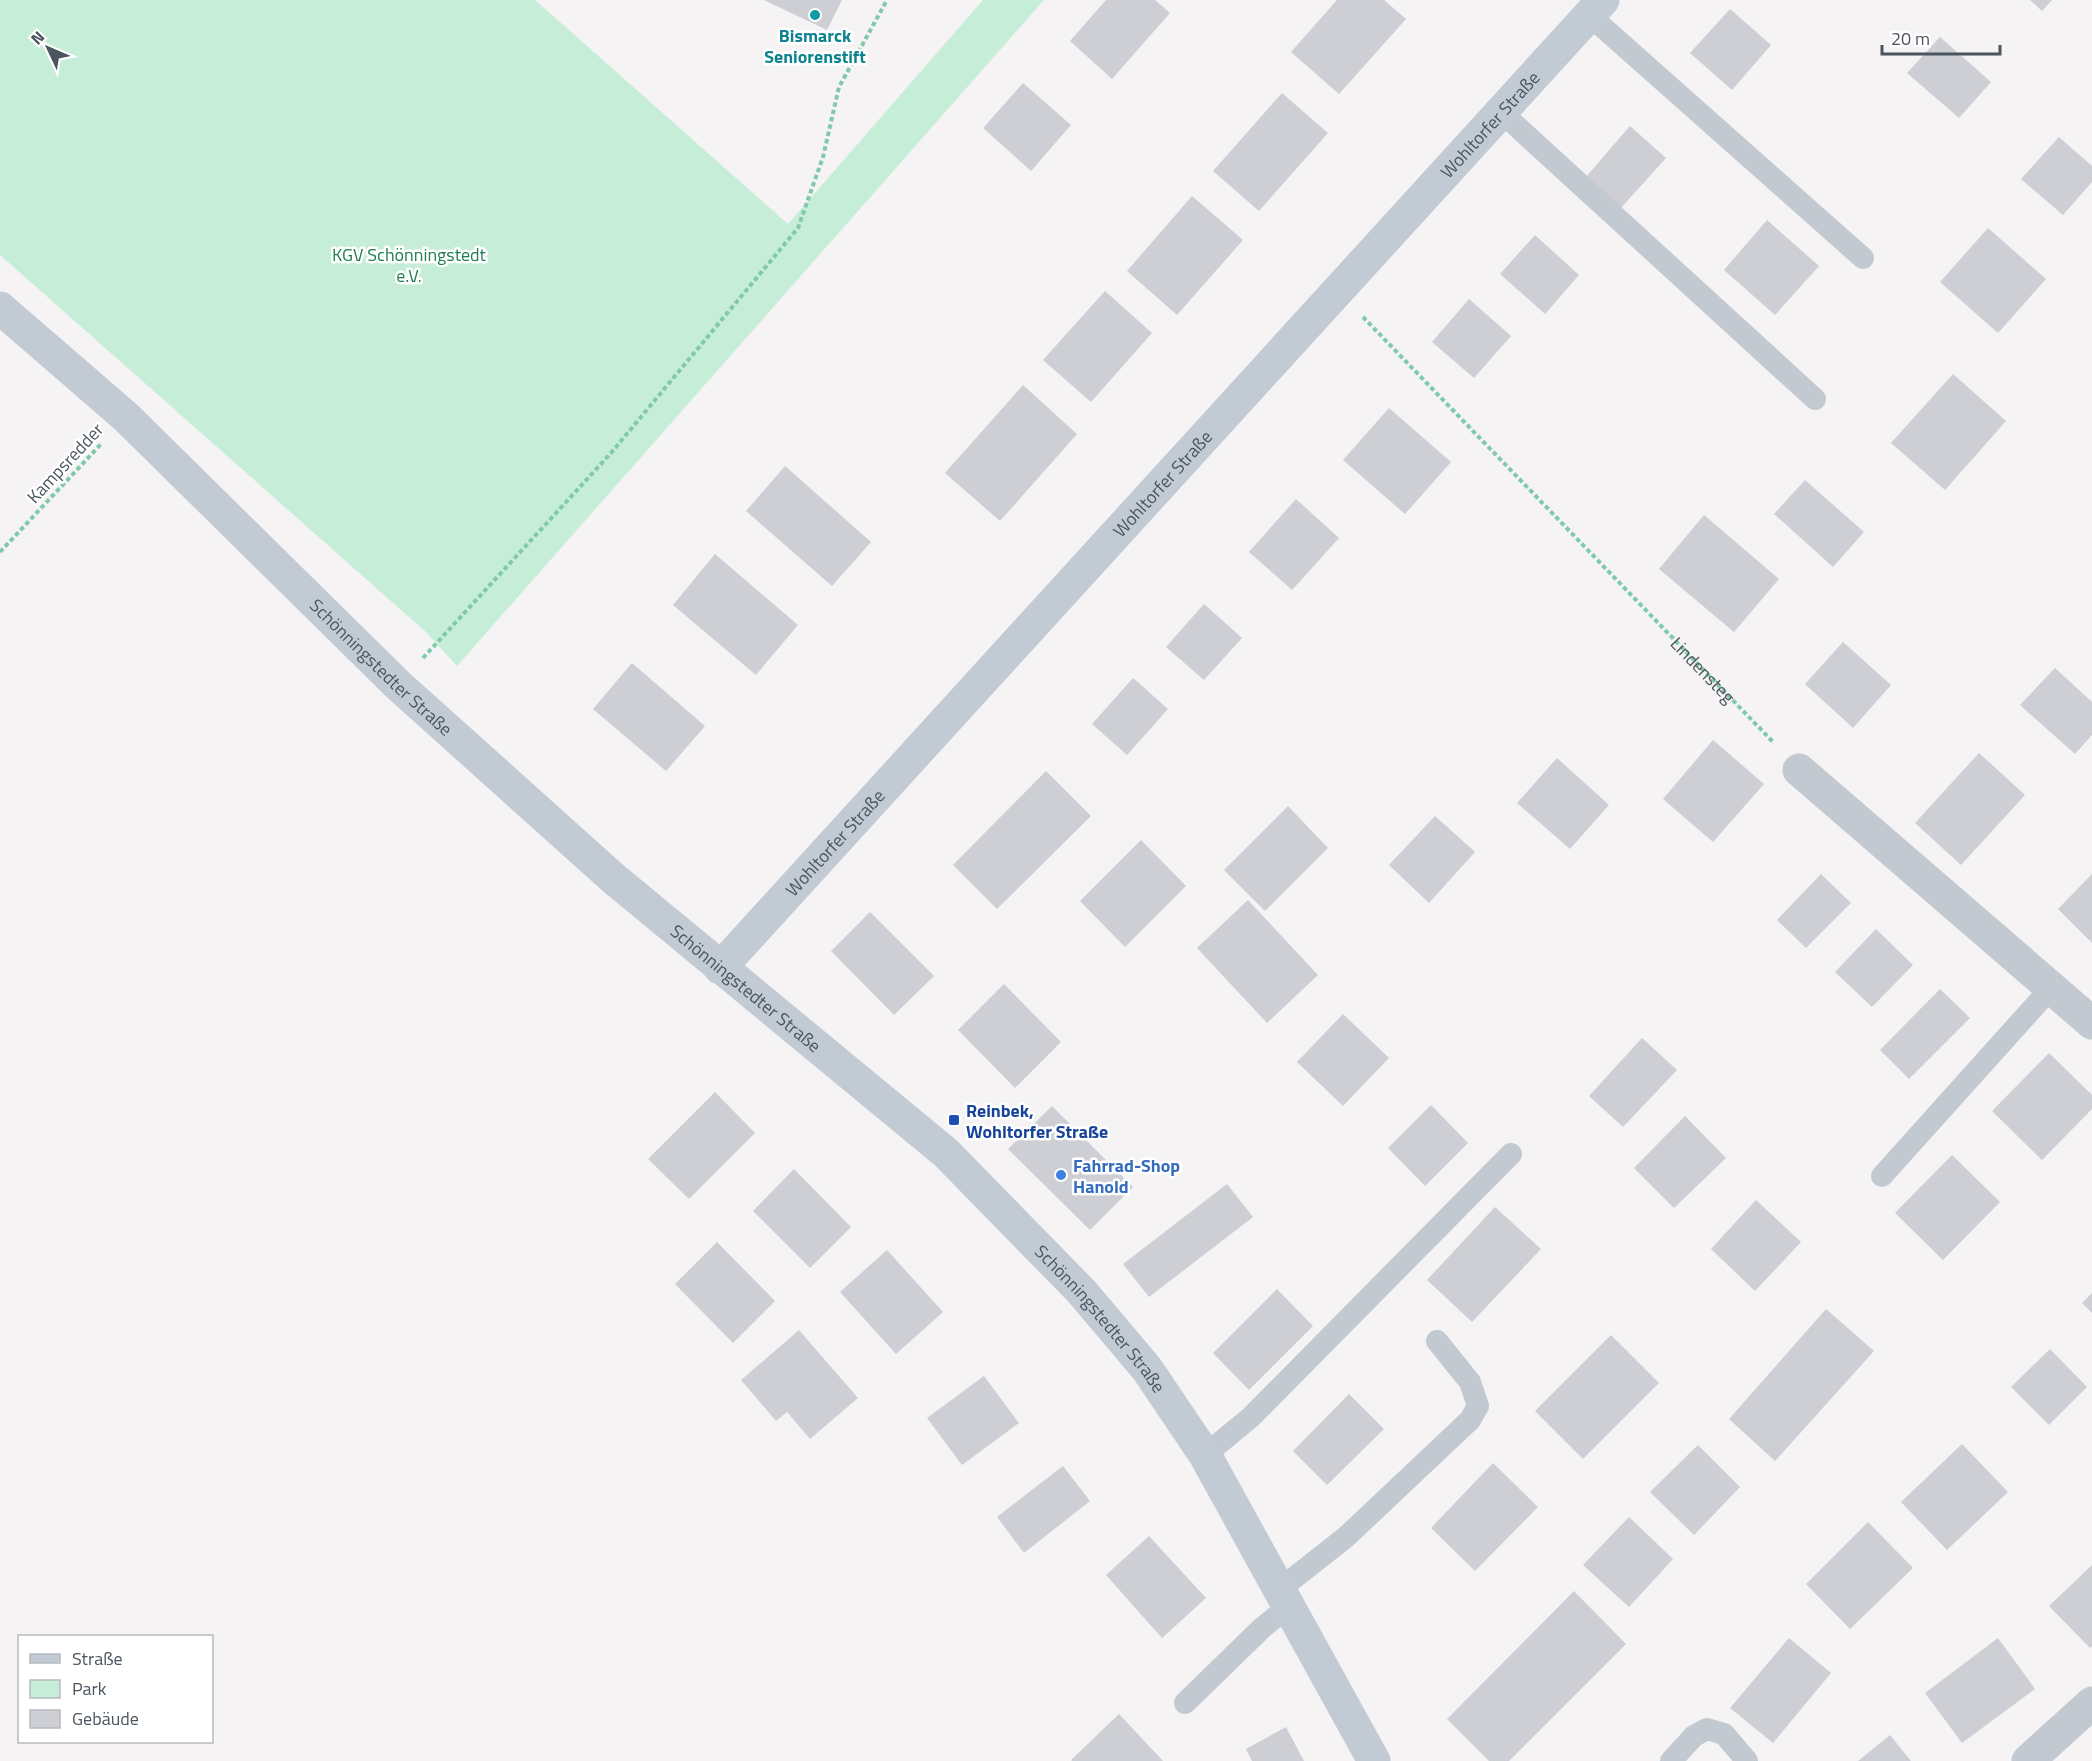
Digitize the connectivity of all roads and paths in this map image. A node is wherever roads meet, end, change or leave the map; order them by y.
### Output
1 (887, 0) edge
2 (1596, 7) edge
3 (1501, 112) junction
4 (1863, 258) dead end
5 (1338, 292) junction
6 (0, 308) edge
7 (1815, 399) dead end
8 (126, 417) junction
9 (0, 552) edge
10 (398, 685) junction
11 (1799, 770) joint
12 (720, 969) junction
13 (2051, 988) junction
14 (2092, 1023) edge
15 (1511, 1154) dead end
16 (1882, 1176) dead end
17 (1437, 1341) dead end
18 (1205, 1455) junction
19 (1284, 1598) junction
20 (1185, 1703) dead end
21 (2092, 1703) edge
22 (1374, 1761) edge
23 (1671, 1761) edge
24 (1747, 1761) edge
25 (2028, 1761) edge

1 - 10 path
2 - 3 main road, Wohltorfer Straße
2 - 4 lane
3 - 5 main road, Wohltorfer Straße
3 - 7 lane
5 - 11 path, Lindensteg
5 - 12 main road, Wohltorfer Straße
6 - 8 main road, Schönningstedter Straße
8 - 9 path, Kampsredder
8 - 10 main road, Schönningstedter Straße
10 - 12 main road, Schönningstedter Straße
11 - 13 street
12 - 18 main road, Schönningstedter Straße
13 - 14 street
13 - 16 lane
15 - 18 lane
17 - 19 lane
18 - 19 main road, Schönningstedter Straße
19 - 20 lane
19 - 22 main road, Schönningstedter Straße
21 - 25 street
23 - 24 lane

